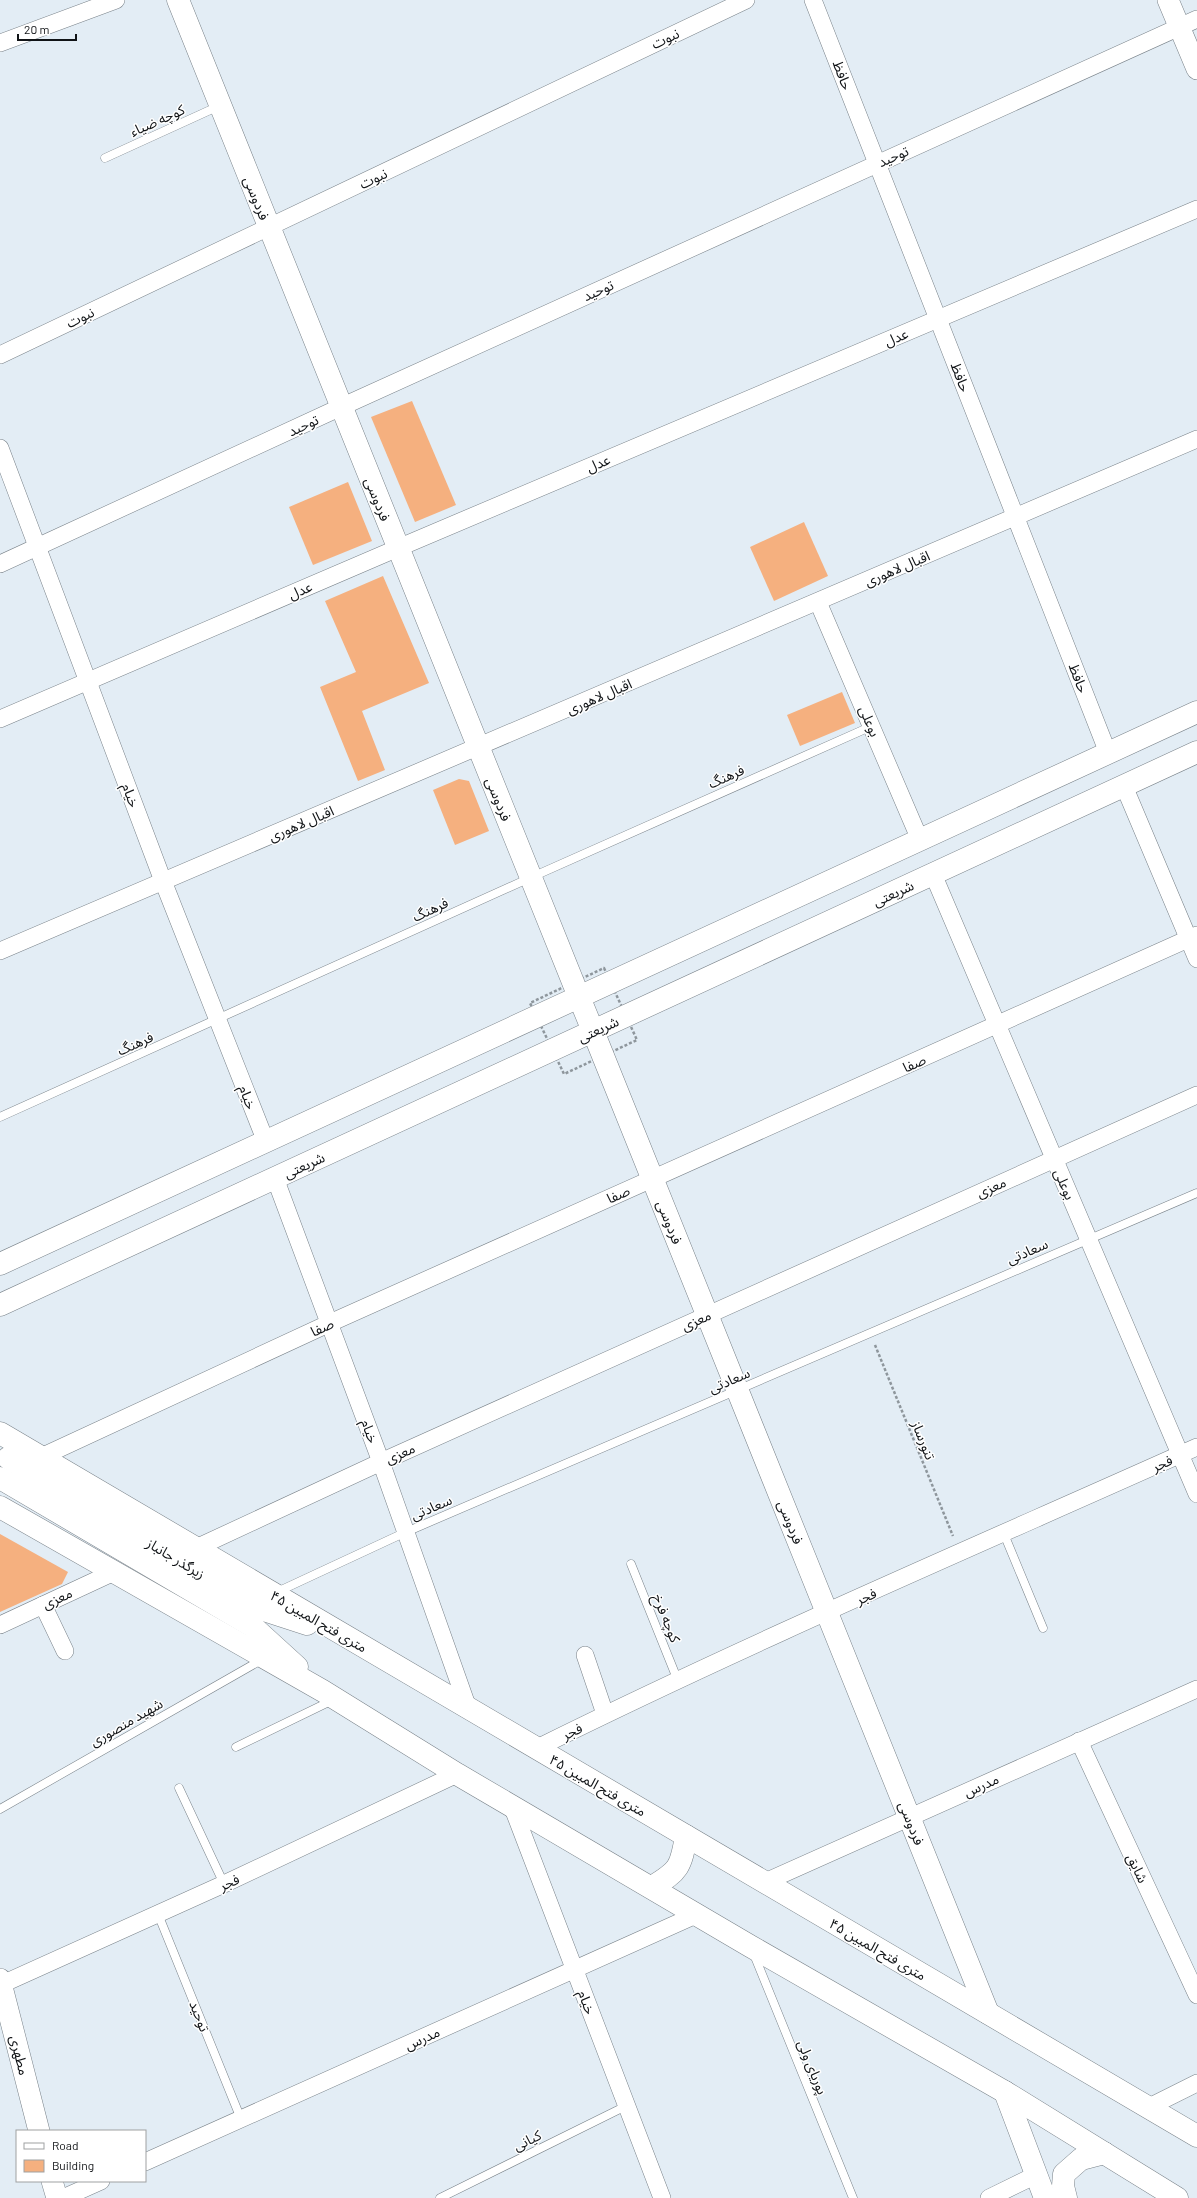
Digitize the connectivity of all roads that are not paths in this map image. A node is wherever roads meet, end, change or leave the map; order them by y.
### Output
1 (116, 0) edge
2 (178, 0) edge
3 (746, 0) edge
4 (813, 0) edge
5 (1168, 0) edge
6 (1188, 23) edge
7 (0, 43) edge
8 (1197, 69) edge
9 (220, 106) junction
10 (105, 158) dead end
11 (877, 164) junction
12 (1197, 209) edge
13 (269, 227) junction
14 (938, 319) junction
15 (0, 356) edge
16 (341, 407) junction
17 (1197, 440) edge
18 (0, 448) edge
19 (1016, 517) junction
20 (37, 548) junction
21 (398, 548) junction
22 (0, 564) edge
23 (818, 602) junction
24 (88, 681) junction
25 (1197, 712) edge
26 (0, 720) edge
27 (872, 726) junction
28 (478, 748) junction
29 (1197, 752) edge
30 (1108, 753) junction
31 (1124, 786) junction
32 (920, 840) junction
33 (933, 874) junction
34 (532, 877) junction
35 (163, 880) junction
36 (1193, 937) edge
37 (0, 950) edge
38 (1197, 959) edge
39 (579, 997) junction
40 (218, 1020) junction
41 (998, 1026) junction
42 (593, 1031) junction
43 (1197, 1095) edge
44 (0, 1118) edge
45 (266, 1142) junction
46 (1054, 1159) junction
47 (275, 1178) junction
48 (652, 1179) junction
49 (1197, 1193) edge
50 (1088, 1239) junction
51 (0, 1264) edge
52 (0, 1306) edge
53 (708, 1315) junction
54 (330, 1323) junction
55 (738, 1391) junction
56 (1197, 1447) edge
57 (5, 1452) edge
58 (1180, 1455) junction
59 (41, 1457) junction
60 (381, 1462) junction
61 (1197, 1494) edge
62 (0, 1507) edge
63 (406, 1532) junction
64 (1004, 1534) junction
65 (196, 1548) junction
66 (631, 1564) dead end
67 (114, 1572) junction
68 (273, 1594) junction
69 (43, 1605) junction
70 (828, 1613) junction
71 (0, 1625) edge
72 (1043, 1628) dead end
73 (351, 1640) junction
74 (65, 1651) dead end
75 (585, 1655) dead end
76 (264, 1658) junction
77 (678, 1681) junction
78 (1197, 1689) edge
79 (329, 1694) junction
80 (468, 1708) junction
81 (605, 1714) junction
82 (1079, 1741) junction
83 (236, 1747) dead end
84 (537, 1748) junction
85 (457, 1774) junction
86 (179, 1788) dead end
87 (512, 1806) junction
88 (0, 1809) edge
89 (910, 1817) junction
90 (686, 1836) junction
91 (765, 1882) junction
92 (224, 1884) junction
93 (652, 1888) junction
94 (158, 1914) junction
95 (698, 1914) junction
96 (750, 1946) junction
97 (575, 1970) junction
98 (0, 1983) edge
99 (1197, 1995) edge
100 (988, 2013) junction
101 (1197, 2083) edge
102 (1005, 2092) junction
103 (626, 2106) junction
104 (1149, 2107) junction
105 (242, 2119) junction
106 (39, 2130) edge
107 (1197, 2136) edge
108 (1104, 2153) junction
109 (146, 2162) edge
110 (1036, 2175) junction
111 (52, 2182) edge
112 (99, 2182) edge
113 (57, 2198) edge
114 (63, 2198) edge
115 (440, 2198) edge
116 (662, 2198) edge
117 (853, 2198) edge
118 (989, 2198) edge
119 (1045, 2198) edge
120 (1066, 2198) edge
121 (1177, 2198) edge

1 - 7 street
2 - 9 main road, فردوسی
3 - 13 street, نبوت
4 - 11 street, حافظ
5 - 6 street
6 - 8 street
6 - 11 street, توحید
9 - 10 lane, کوچه ضیاء
9 - 13 main road, فردوسی
11 - 14 street, حافظ
11 - 16 street, توحید
12 - 14 street, عدل
13 - 15 street, نبوت
13 - 16 main road, فردوسی
14 - 19 street, حافظ
14 - 21 street, عدل
16 - 20 street, توحید
16 - 21 main road, فردوسی
17 - 19 street, اقبال لاهوری
18 - 20 street, خیام
19 - 23 street, اقبال لاهوری
19 - 30 street, حافظ
20 - 22 street, توحید
20 - 24 street, خیام
21 - 24 street, عدل
21 - 28 main road, فردوسی
23 - 27 street, بوعلی
23 - 28 street, اقبال لاهوری
24 - 26 street, عدل
24 - 35 street, خیام
25 - 30 main road
27 - 32 street, بوعلی
27 - 34 lane, فرهنگ
28 - 34 main road, فردوسی
28 - 35 street, اقبال لاهوری
29 - 31 main road, شریعتی
30 - 32 main road
31 - 33 main road, شریعتی
31 - 36 street
32 - 39 main road
33 - 41 street, بوعلی
33 - 42 main road, شریعتی
34 - 39 main road, فردوسی
34 - 40 lane, فرهنگ
35 - 37 street, اقبال لاهوری
35 - 40 street, خیام
36 - 38 street
36 - 41 street, صفا
39 - 42 main road, فردوسی
39 - 45 main road
40 - 44 lane, فرهنگ
40 - 45 street, خیام
41 - 46 street, بوعلی
41 - 48 street, صفا
42 - 47 main road, شریعتی
42 - 48 main road, فردوسی
43 - 46 street, معزی
45 - 51 main road
46 - 50 street, بوعلی
46 - 53 street, معزی
47 - 52 main road, شریعتی
47 - 54 street, خیام
48 - 53 main road, فردوسی
48 - 54 street, صفا
49 - 50 lane, سعادتی
50 - 55 lane, سعادتی
50 - 58 street, بوعلی
53 - 55 main road, فردوسی
53 - 60 street, معزی
54 - 59 street, صفا
54 - 60 street, خیام
55 - 63 lane, سعادتی
55 - 70 main road, فردوسی
56 - 58 street, فجر
57 - 59 main road, ۴۵ متری فتح المبین
57 - 73 main road, زیرگذر جانباز
57 - 79 main road, زیرگذر جانباز
58 - 61 street, بوعلی
58 - 64 street, فجر
59 - 65 main road, ۴۵ متری فتح المبین
60 - 63 street, خیام
60 - 65 street, معزی
62 - 67 main road
63 - 68 lane, سعادتی
63 - 80 street, خیام
64 - 70 street, فجر
64 - 72 lane
65 - 68 main road, ۴۵ متری فتح المبین
66 - 77 lane, کوچه فرخ
67 - 69 street, معزی
67 - 76 main road
68 - 73 main road, ۴۵ متری فتح المبین
69 - 71 street, معزی
69 - 74 street
70 - 77 street, فجر
70 - 89 main road, فردوسی
73 - 80 main road, ۴۵ متری فتح المبین
75 - 81 street
76 - 79 main road
76 - 88 lane, شهید منصوری
77 - 81 street, فجر
78 - 82 street, مدرس
79 - 83 lane
79 - 85 main road
80 - 84 main road, ۴۵ متری فتح المبین
81 - 84 street, فجر
82 - 89 street, مدرس
82 - 99 street, شایق
84 - 90 main road, ۴۵ متری فتح المبین
85 - 87 main road
85 - 92 street, فجر
86 - 92 lane
87 - 93 main road
87 - 97 street, خیام
89 - 91 street, مدرس
89 - 100 main road, فردوسی
90 - 91 main road, ۴۵ متری فتح المبین
90 - 93 main road
91 - 100 main road, ۴۵ متری فتح المبین
92 - 94 street, فجر
93 - 95 main road
94 - 98 street, فجر
94 - 105 lane, توحید
95 - 96 main road
95 - 97 street, مدرس
96 - 102 main road
96 - 117 lane, پوریای ولی
97 - 103 street, خیام
97 - 105 street, مدرس
98 - 106 street, مطهری
100 - 104 main road, ۴۵ متری فتح المبین
101 - 104 street
102 - 108 main road
102 - 110 main road
103 - 115 lane, کیانی
103 - 116 street, خیام
104 - 107 main road, ۴۵ متری فتح المبین
105 - 109 street, مدرس
108 - 120 main road
108 - 121 main road
110 - 118 street
110 - 119 main road
111 - 113 street
112 - 114 street

